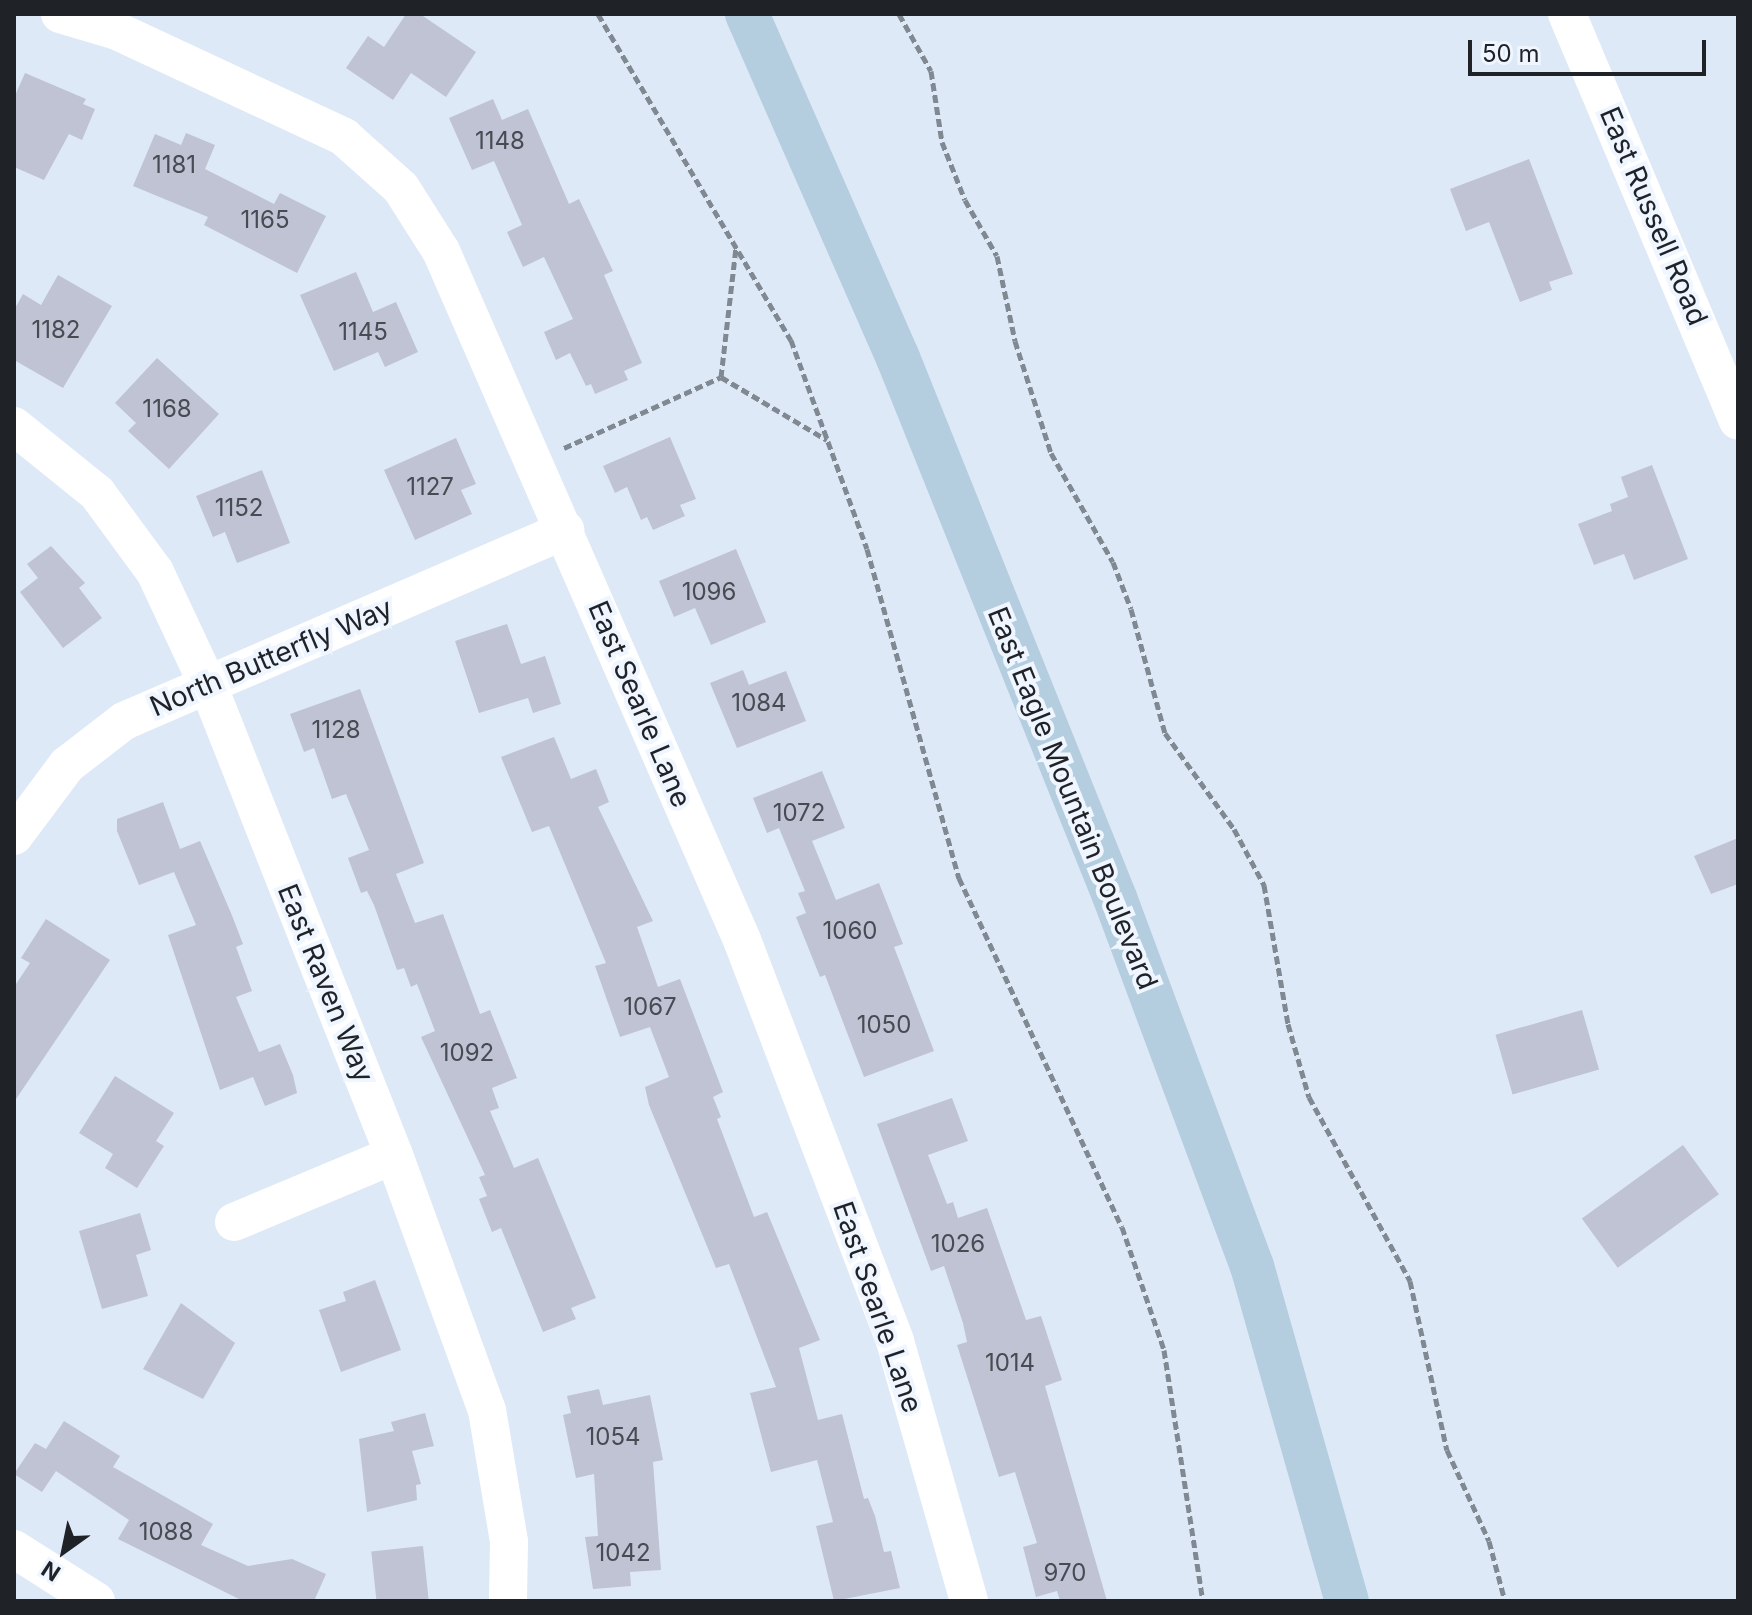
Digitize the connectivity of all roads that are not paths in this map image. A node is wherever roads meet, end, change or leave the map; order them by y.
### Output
1 (60, 14) edge
2 (747, 14) edge
3 (1567, 14) edge
4 (118, 22) edge
5 (1738, 420) edge
6 (14, 426) edge
7 (565, 530) junction
8 (208, 685) junction
9 (14, 836) edge
10 (394, 1155) junction
11 (234, 1222) dead end
12 (14, 1549) edge
13 (96, 1601) edge
14 (508, 1601) edge
15 (969, 1601) edge
16 (1347, 1601) edge

1 - 4 street, East Searle Lane
2 - 16 main road, East Eagle Mountain Boulevard
3 - 5 street, East Russell Road
4 - 7 street, East Searle Lane
6 - 8 street, East Raven Way
7 - 8 street, North Butterfly Way
7 - 15 street, East Searle Lane
8 - 9 street, North Butterfly Way
8 - 10 street, East Raven Way
10 - 11 street
10 - 14 street, East Raven Way
12 - 13 street

